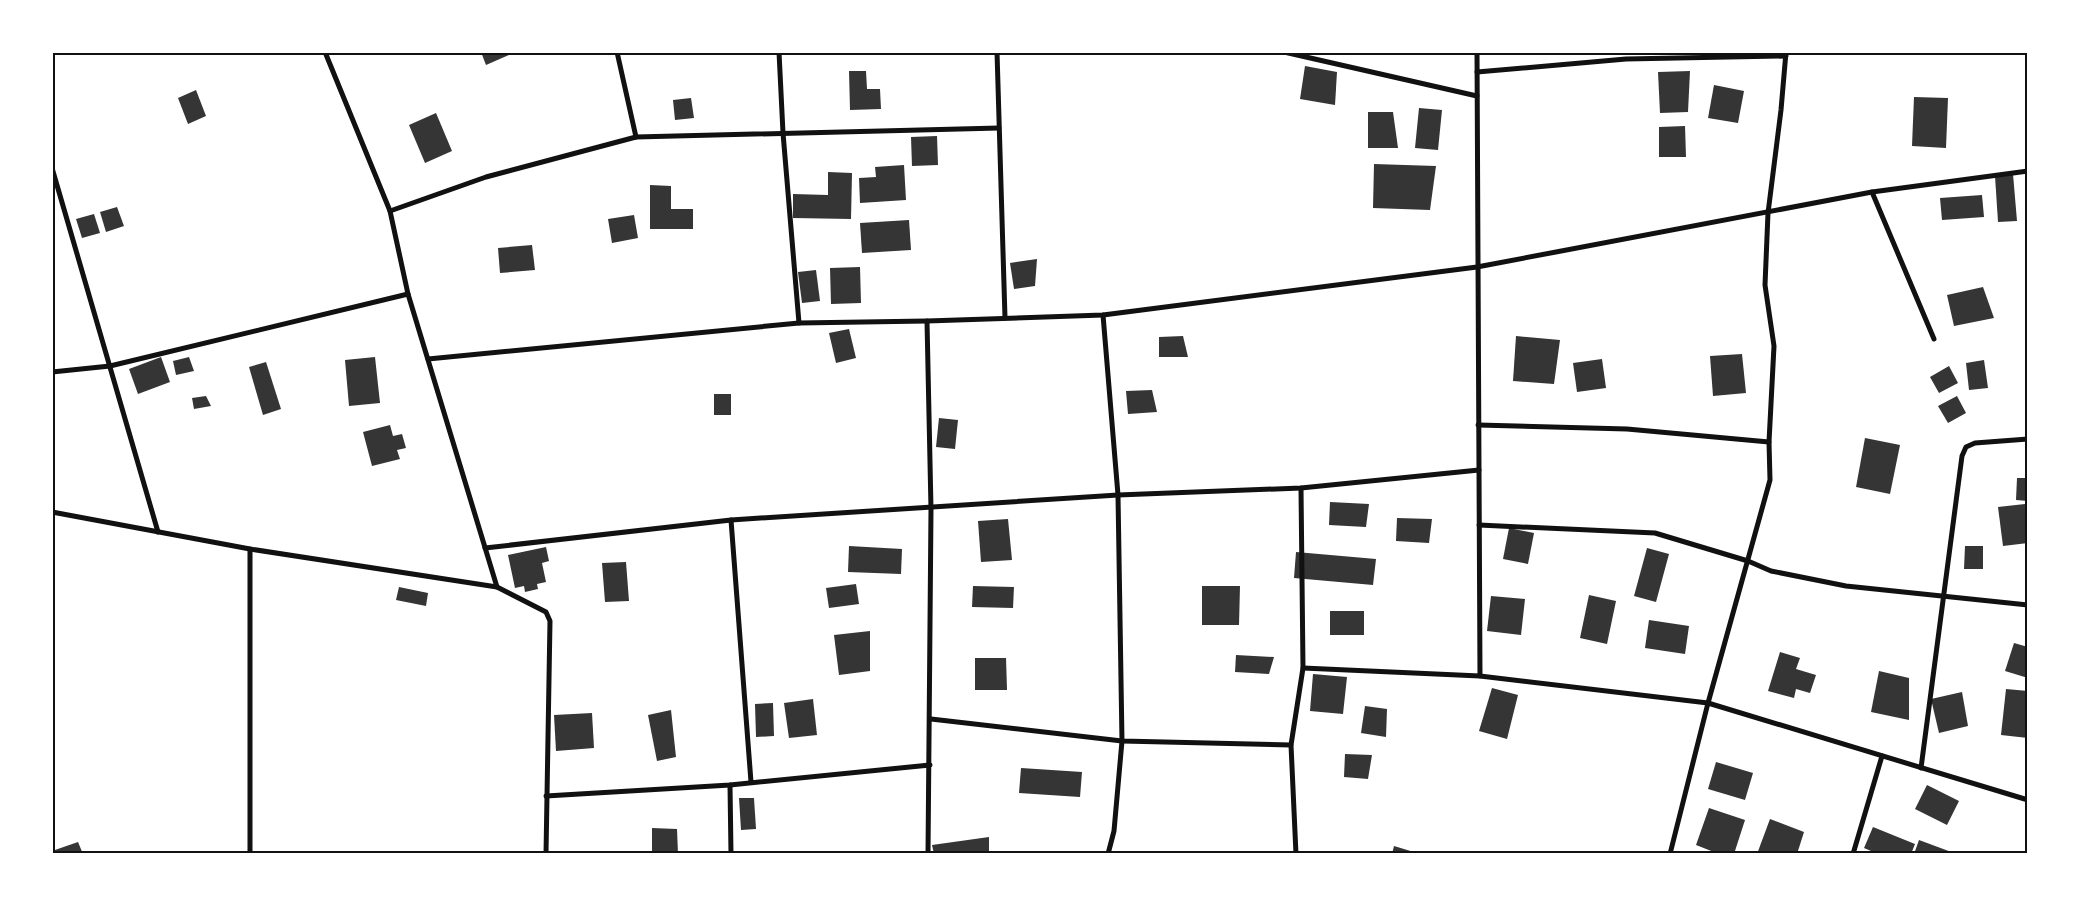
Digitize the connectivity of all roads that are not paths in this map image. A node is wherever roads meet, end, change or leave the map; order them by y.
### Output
1 (325, 52) edge
2 (617, 52) edge
3 (779, 52) edge
4 (997, 52) edge
5 (1284, 52) edge
6 (1477, 52) edge
7 (1786, 54) edge
8 (1476, 72) junction
9 (1476, 96) junction
10 (999, 128) junction
11 (783, 133) junction
12 (636, 137) junction
13 (52, 168) edge
14 (2028, 171) edge
15 (55, 184) edge
16 (1872, 192) junction
17 (390, 211) junction
18 (1768, 213) junction
19 (1477, 267) junction
20 (408, 294) junction
21 (1103, 315) junction
22 (1005, 318) junction
23 (927, 322) junction
24 (799, 323) junction
25 (1934, 339) dead end
26 (428, 359) junction
27 (110, 366) junction
28 (52, 372) edge
29 (1478, 425) junction
30 (2028, 439) edge
31 (1770, 442) junction
32 (1478, 470) junction
33 (1301, 488) junction
34 (1118, 496) junction
35 (930, 509) junction
36 (52, 512) edge
37 (731, 520) junction
38 (1479, 525) junction
39 (158, 532) junction
40 (485, 548) junction
41 (250, 549) junction
42 (1748, 561) junction
43 (497, 587) junction
44 (1944, 596) junction
45 (2028, 606) edge
46 (1303, 668) junction
47 (1480, 676) junction
48 (1708, 703) junction
49 (931, 719) junction
50 (1122, 741) junction
51 (1291, 745) junction
52 (1882, 756) junction
53 (930, 765) junction
54 (1921, 768) junction
55 (751, 782) junction
56 (730, 785) junction
57 (546, 796) junction
58 (2028, 800) edge
59 (250, 854) edge
60 (546, 854) edge
61 (731, 854) edge
62 (928, 854) edge
63 (1108, 854) edge
64 (1296, 854) edge
65 (1670, 854) edge
66 (1853, 854) edge

1 - 17 street
2 - 12 street
3 - 11 street
4 - 10 street
5 - 9 street
6 - 8 street
7 - 8 street
7 - 18 street
8 - 9 street
9 - 19 street
10 - 11 street
10 - 22 street
11 - 12 street
11 - 24 street
12 - 17 street
13 - 15 street
14 - 16 street
15 - 27 street
16 - 18 street
16 - 25 street
17 - 20 street
18 - 19 street
18 - 31 street
19 - 21 street
19 - 29 street
20 - 26 street
20 - 27 street
21 - 22 street
21 - 34 street
22 - 23 street
23 - 24 street
23 - 35 street
24 - 26 street
26 - 40 street
27 - 28 street
27 - 39 street
29 - 31 street
29 - 32 street
30 - 44 street
31 - 42 street
32 - 33 street
32 - 38 street
33 - 34 street
33 - 46 street
34 - 35 street
34 - 50 street
35 - 37 street
35 - 49 street
36 - 39 street
37 - 40 street
37 - 55 street
38 - 42 street
38 - 47 street
39 - 41 street
40 - 43 street
41 - 43 street
41 - 59 street
42 - 44 street
42 - 48 street
43 - 57 street
44 - 45 street
44 - 54 street
46 - 47 street
46 - 51 street
47 - 48 street
48 - 52 street
48 - 65 street
49 - 50 street
49 - 53 street
50 - 51 street
50 - 63 street
51 - 64 street
52 - 54 street
52 - 66 street
53 - 55 street
53 - 62 street
54 - 58 street
55 - 56 street
56 - 57 street
56 - 61 street
57 - 60 street

